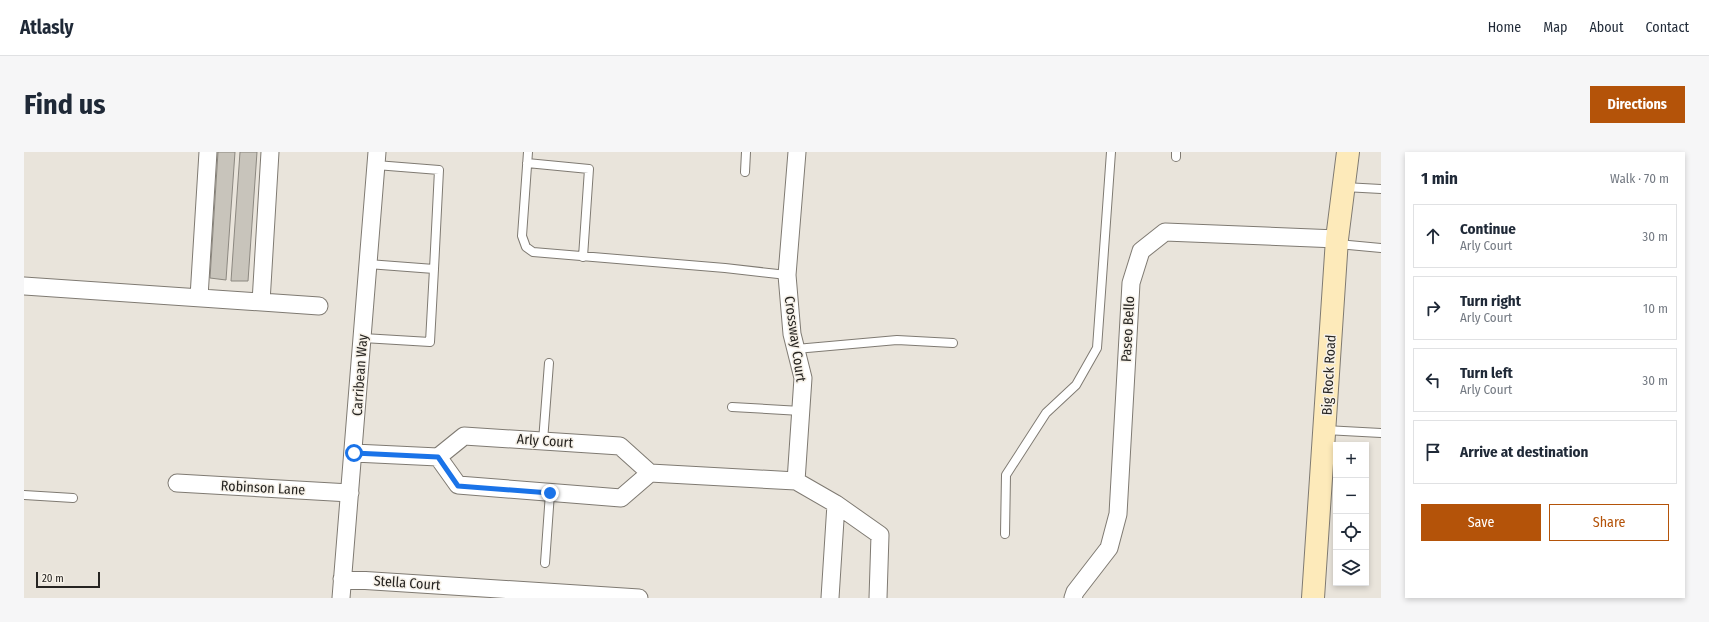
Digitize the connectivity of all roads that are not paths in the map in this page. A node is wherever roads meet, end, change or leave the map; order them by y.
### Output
1 (208, 152) edge
2 (270, 152) edge
3 (528, 152) edge
4 (746, 152) edge
5 (797, 152) edge
6 (1111, 152) edge
7 (1348, 152) edge
8 (377, 158) edge
9 (527, 163) junction
10 (745, 172) dead end
11 (1344, 187) junction
12 (1381, 190) edge
13 (1337, 242) junction
14 (1381, 248) edge
15 (583, 257) junction
16 (368, 264) junction
17 (434, 269) junction
18 (787, 275) junction
19 (24, 286) edge
20 (199, 297) junction
21 (261, 302) junction
22 (319, 306) dead end
23 (363, 338) junction
24 (953, 343) dead end
25 (796, 349) junction
26 (549, 363) dead end
27 (732, 407) dead end
28 (801, 411) junction
29 (1325, 430) junction
30 (1381, 433) edge
31 (543, 441) junction
32 (354, 453) junction
33 (438, 457) junction
34 (650, 473) junction
35 (796, 480) junction
36 (177, 483) dead end
37 (350, 493) junction
38 (550, 493) junction
39 (24, 495) edge
40 (73, 498) dead end
41 (842, 508) junction
42 (1005, 534) dead end
43 (545, 563) dead end
44 (342, 579) junction
45 (341, 598) edge
46 (639, 598) edge
47 (830, 598) edge
48 (878, 598) edge
49 (1073, 598) edge
50 (1313, 598) edge

1 - 20 street
2 - 21 street
3 - 9 lane
4 - 10 lane
5 - 18 street, Crossway Court
6 - 42 lane
7 - 11 street, Big Rock Road
8 - 16 street, Carribean Way
8 - 17 lane
9 - 15 lane
9 - 15 lane
11 - 12 lane
11 - 13 street, Big Rock Road
13 - 14 lane
13 - 29 street, Big Rock Road
13 - 49 street, Paseo Bello
15 - 18 lane
16 - 17 lane
16 - 23 street, Carribean Way
17 - 23 lane
18 - 25 street, Crossway Court
19 - 20 street
20 - 21 street
21 - 22 street
23 - 32 street, Carribean Way
24 - 25 lane
25 - 28 street, Crossway Court
26 - 31 lane
27 - 28 lane
28 - 35 street, Crossway Court
29 - 30 lane
29 - 50 street, Big Rock Road
31 - 33 street, Arly Court
31 - 34 street, Arly Court
32 - 33 street
32 - 37 street, Carribean Way
33 - 38 street
34 - 35 street
34 - 38 street
35 - 41 street
36 - 37 street, Robinson Lane
37 - 44 street, Carribean Way
38 - 43 lane
39 - 40 lane
41 - 47 street
41 - 48 street
44 - 45 street, Carribean Way
44 - 46 street, Stella Court

